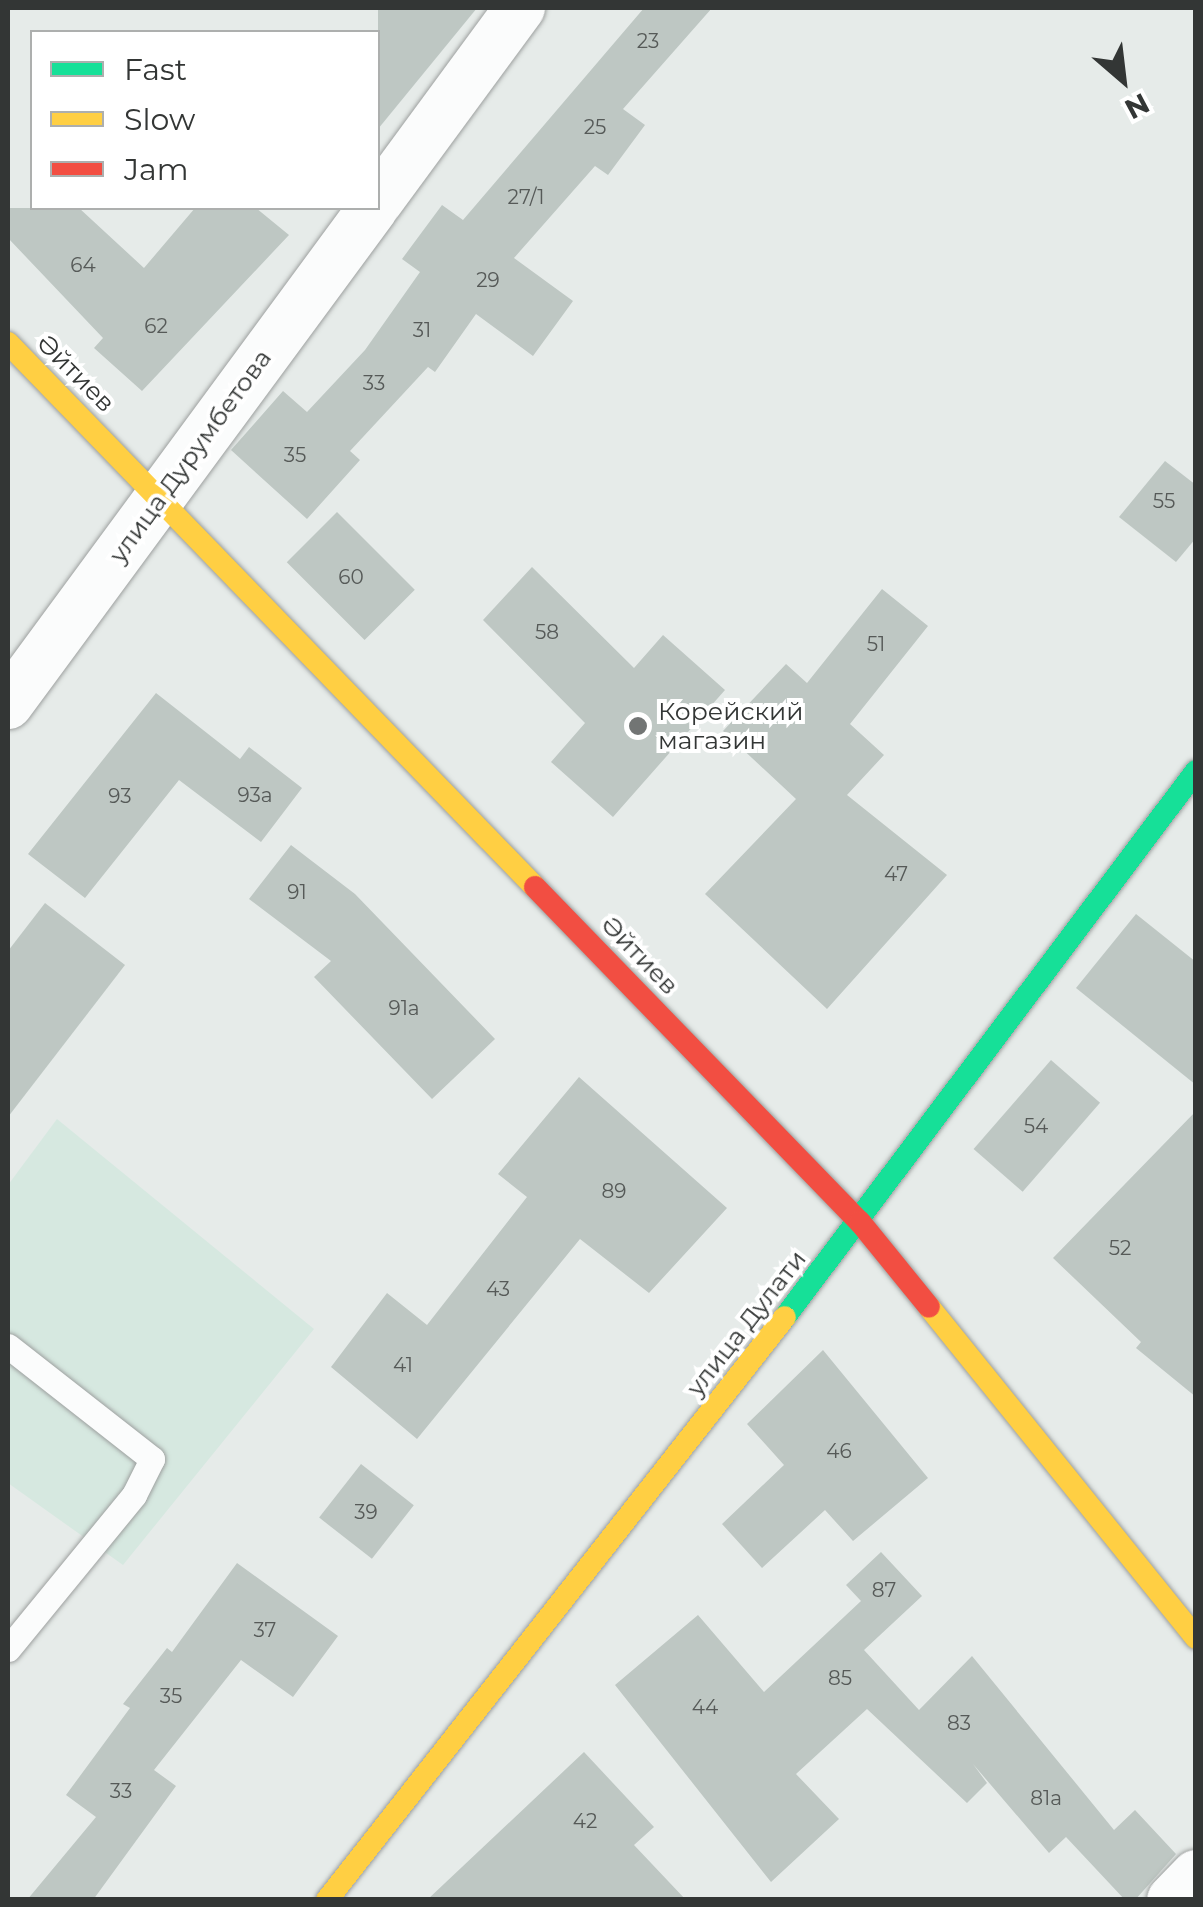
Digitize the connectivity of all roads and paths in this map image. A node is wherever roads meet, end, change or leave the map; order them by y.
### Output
1 (520, 8) edge
2 (380, 198) edge
3 (372, 210) edge
4 (8, 343) edge
5 (160, 496) junction
6 (8, 704) edge
7 (1196, 772) edge
8 (860, 1222) junction
9 (8, 1346) edge
10 (1196, 1638) edge
11 (8, 1648) edge
12 (1196, 1875) edge
13 (327, 1900) edge
14 (1172, 1900) edge

1 - 2 street
3 - 5 street, улица Дурумбетова
4 - 5 street, Әйтиев
5 - 6 street, улица Дурумбетова
5 - 8 street, Әйтиев
7 - 8 street, улица Дулати
8 - 10 street, Әйтиев
8 - 13 street, улица Дулати
9 - 11 lane
12 - 14 street

